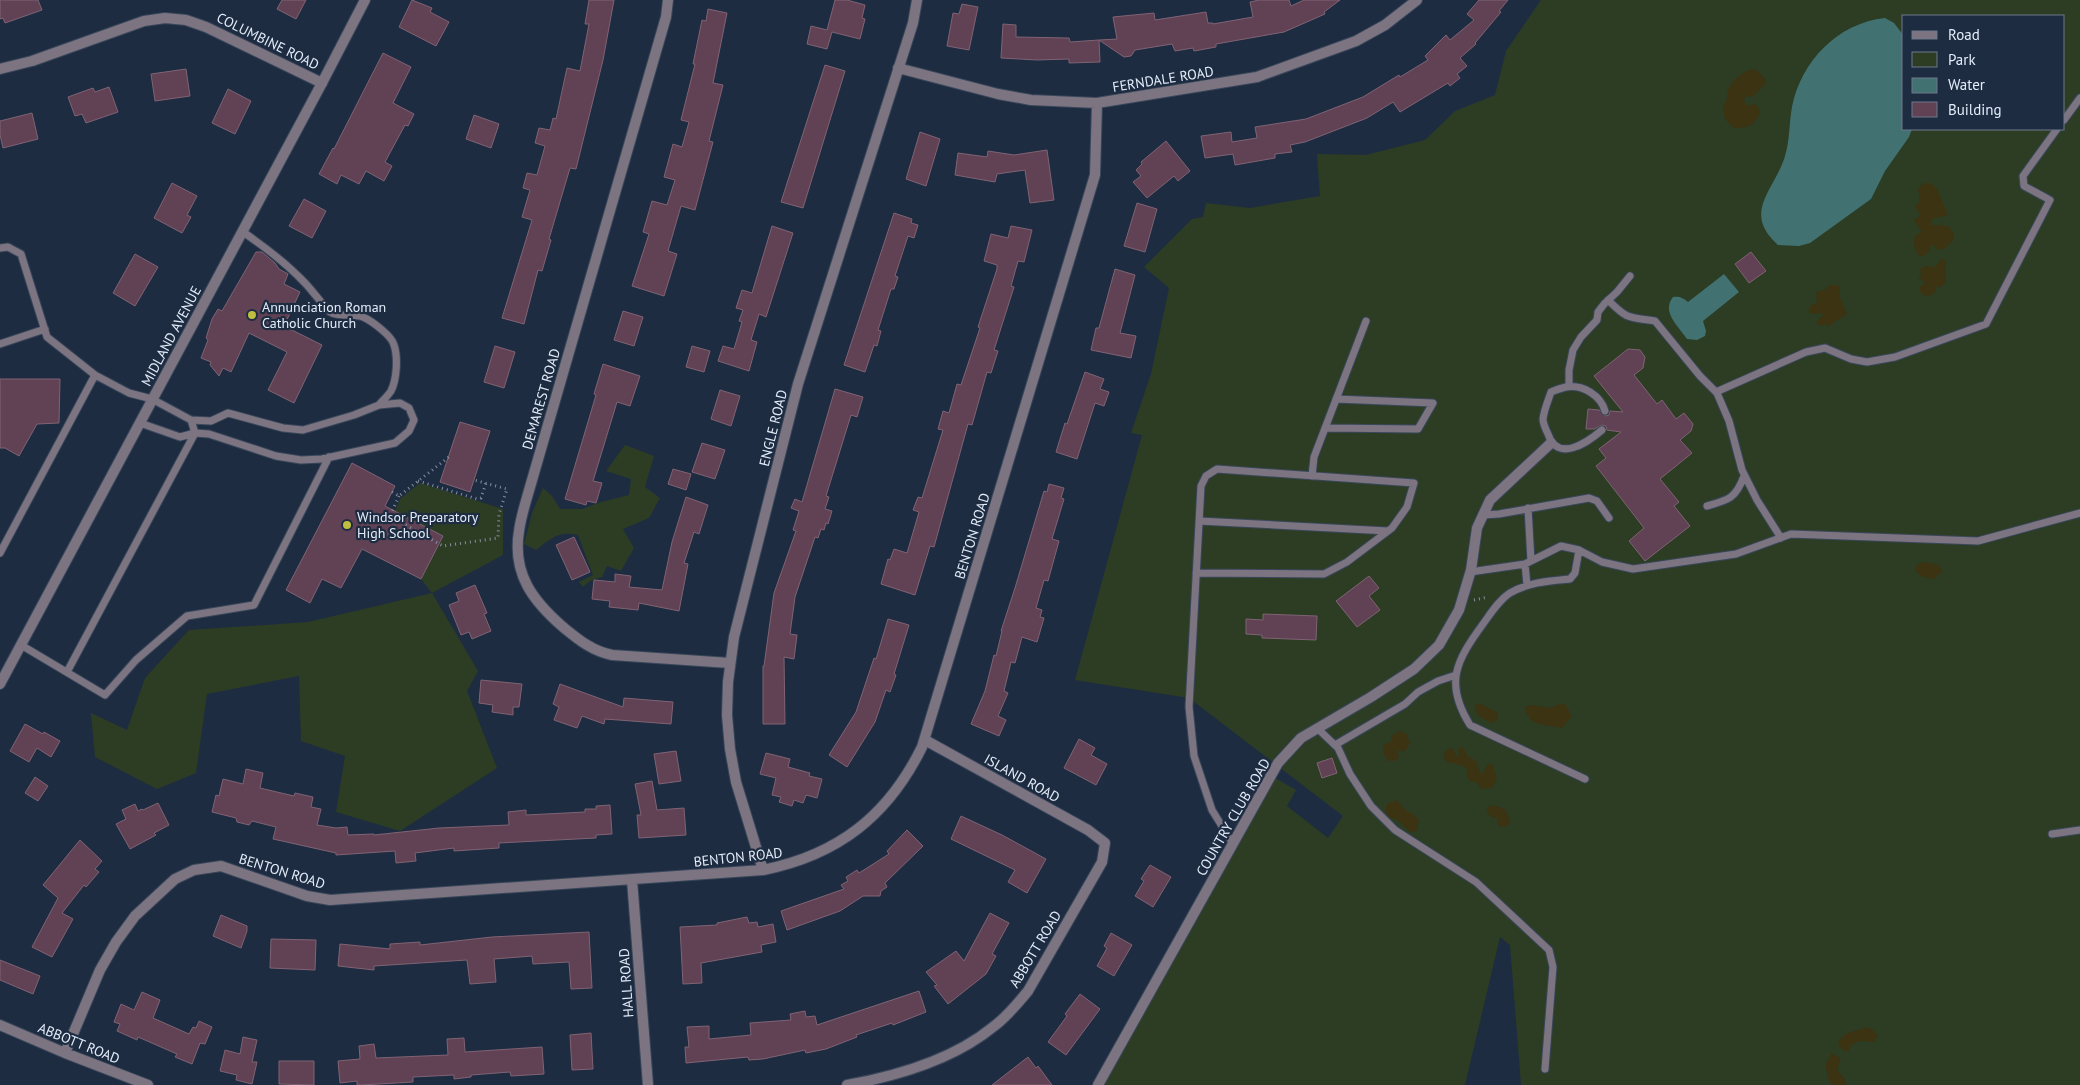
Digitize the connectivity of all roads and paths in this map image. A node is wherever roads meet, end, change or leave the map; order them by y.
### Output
1 (364, 0) edge
2 (668, 0) edge
3 (917, 0) edge
4 (1417, 0) edge
5 (898, 68) junction
6 (0, 69) edge
7 (322, 83) junction
8 (2080, 98) edge
9 (1097, 103) junction
10 (2065, 119) edge
11 (2056, 130) edge
12 (243, 232) junction
13 (0, 248) edge
14 (1630, 276) dead end
15 (1608, 300) junction
16 (1366, 321) dead end
17 (45, 329) junction
18 (0, 344) edge
19 (95, 375) junction
20 (1568, 386) junction
21 (1716, 392) junction
22 (1336, 399) junction
23 (152, 400) junction
24 (378, 405) junction
25 (1605, 411) dead end
26 (191, 420) junction
27 (140, 423) junction
28 (1325, 428) junction
29 (1602, 430) dead end
30 (196, 433) junction
31 (1551, 443) junction
32 (449, 457) dead end
33 (329, 458) junction
34 (1312, 476) junction
35 (1744, 476) junction
36 (474, 480) dead end
37 (418, 481) junction
38 (486, 483) junction
39 (392, 492) dead end
40 (399, 496) junction
41 (1707, 506) dead end
42 (1528, 508) junction
43 (2080, 513) edge
44 (1483, 515) junction
45 (1609, 518) dead end
46 (1199, 521) junction
47 (1388, 531) junction
48 (1781, 538) junction
49 (1579, 550) junction
50 (0, 553) edge
51 (1528, 563) junction
52 (1470, 572) junction
53 (1196, 573) junction
54 (1527, 585) junction
55 (1509, 593) junction
56 (1461, 603) junction
57 (21, 645) junction
58 (730, 664) junction
59 (67, 672) junction
60 (1456, 675) junction
61 (0, 684) edge
62 (1317, 728) junction
63 (925, 740) junction
64 (1334, 745) junction
65 (1585, 779) dead end
66 (2080, 830) edge
67 (2052, 834) dead end
68 (1104, 843) joint
69 (1233, 844) junction
70 (763, 870) junction
71 (632, 880) junction
72 (0, 1025) edge
73 (65, 1053) junction
74 (1546, 1069) dead end
75 (148, 1085) edge
76 (648, 1085) edge
77 (847, 1085) edge
78 (1098, 1085) edge

1 - 7 street, MIDLAND AVENUE
2 - 58 street, DEMAREST ROAD
3 - 5 street, ENGLE ROAD
4 - 9 street, FERNDALE ROAD
5 - 9 street, FERNDALE ROAD
5 - 58 street, ENGLE ROAD
6 - 7 street, COLUMBINE ROAD
7 - 12 street, MIDLAND AVENUE
8 - 10 lane
9 - 63 street, BENTON ROAD
11 - 21 lane
12 - 23 street, MIDLAND AVENUE
12 - 24 lane
13 - 17 lane
14 - 15 lane
15 - 20 lane
15 - 21 lane
16 - 22 lane
17 - 18 lane
17 - 19 lane
19 - 23 lane
19 - 50 lane
20 - 25 lane
20 - 31 lane
21 - 35 lane
22 - 28 lane
22 - 28 lane
23 - 26 lane
23 - 27 street, MIDLAND AVENUE
24 - 26 lane
24 - 33 lane
26 - 30 lane
27 - 30 lane
27 - 57 street, MIDLAND AVENUE
28 - 34 lane
29 - 31 lane
30 - 33 lane
30 - 59 lane
31 - 44 street, COUNTRY CLUB ROAD
32 - 37 path
33 - 59 lane
34 - 46 lane
34 - 47 lane
35 - 41 lane
35 - 48 lane
36 - 38 path
37 - 38 path
37 - 40 path
38 - 40 path
39 - 40 path
42 - 44 lane
42 - 45 lane
42 - 51 lane
43 - 48 lane
44 - 52 street, COUNTRY CLUB ROAD
46 - 47 lane
46 - 53 lane
47 - 53 lane
48 - 49 lane
49 - 51 lane
49 - 54 lane
51 - 52 lane
51 - 54 lane
52 - 56 street, COUNTRY CLUB ROAD
53 - 69 lane
54 - 55 lane
55 - 56 path
55 - 60 lane
56 - 62 street, COUNTRY CLUB ROAD
57 - 59 lane
57 - 61 street, MIDLAND AVENUE
58 - 70 street, ENGLE ROAD
60 - 64 lane
60 - 65 lane
62 - 64 lane
62 - 69 street, COUNTRY CLUB ROAD
63 - 68 street, ISLAND ROAD
63 - 70 street, BENTON ROAD
64 - 74 lane
66 - 67 lane
68 - 77 street, ABBOTT ROAD
69 - 78 street, COUNTRY CLUB ROAD
70 - 71 street, BENTON ROAD
71 - 73 street, BENTON ROAD
71 - 76 street, HALL ROAD
72 - 73 street, ABBOTT ROAD
73 - 75 street, ABBOTT ROAD

